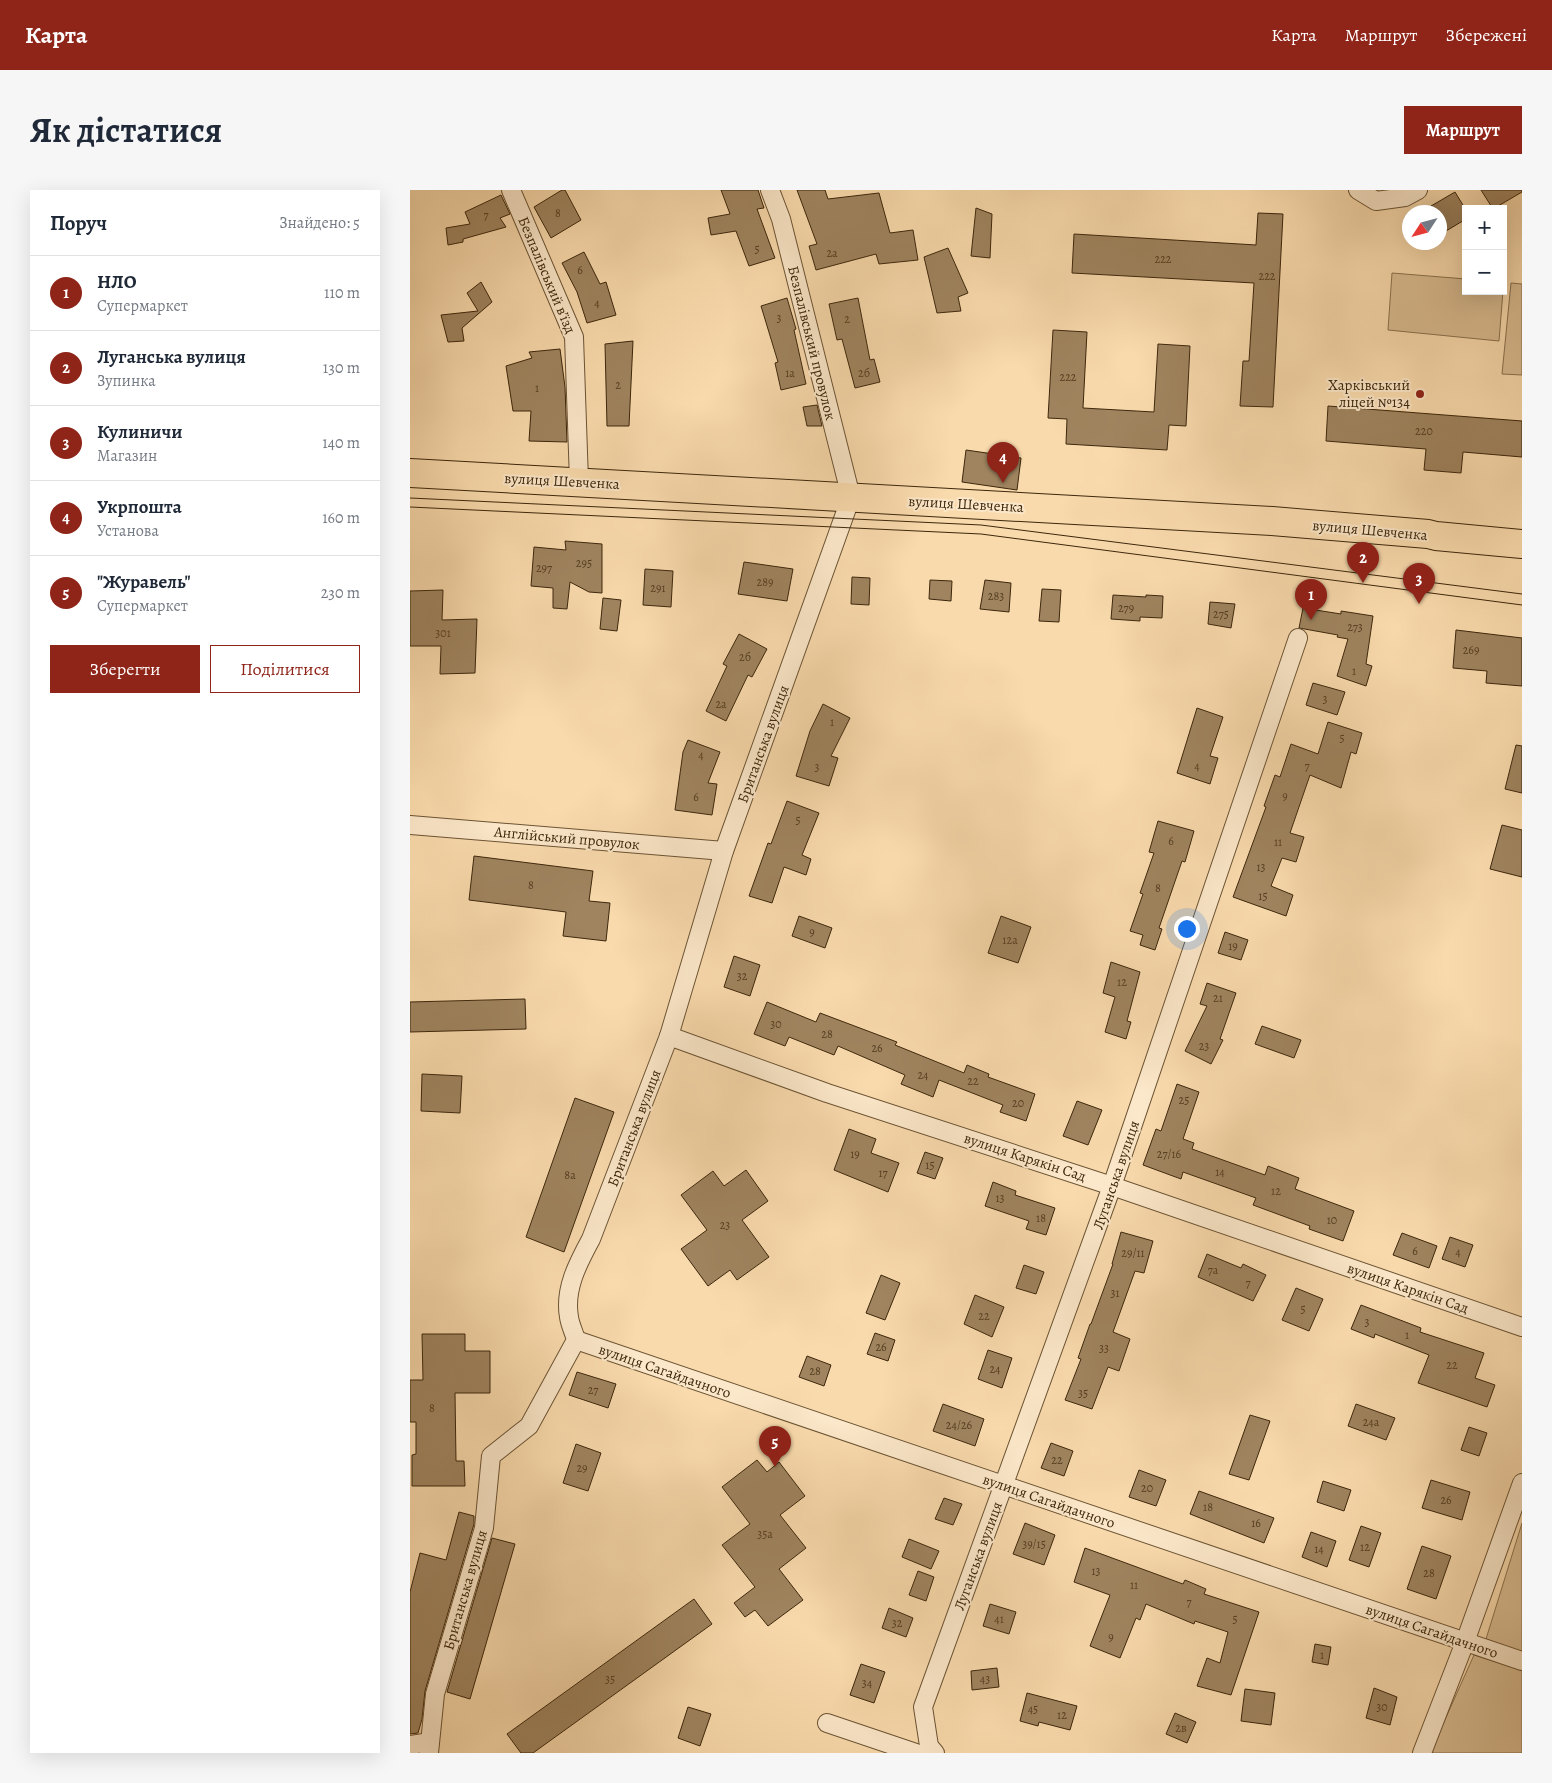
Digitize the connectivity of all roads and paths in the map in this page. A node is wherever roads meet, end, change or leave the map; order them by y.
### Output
1 (511, 190) edge
2 (770, 190) edge
3 (1358, 190) edge
4 (1418, 190) edge
5 (410, 473) edge
6 (579, 482) junction
7 (851, 497) junction
8 (1522, 544) edge
9 (1298, 638) dead end
10 (410, 825) edge
11 (724, 851) junction
12 (669, 1036) junction
13 (1112, 1186) junction
14 (1522, 1327) edge
15 (576, 1340) junction
16 (1522, 1483) edge
17 (1004, 1486) junction
18 (1465, 1642) junction
19 (1522, 1661) edge
20 (827, 1723) dead end
21 (410, 1745) edge
22 (429, 1748) edge
23 (916, 1753) edge
24 (935, 1753) edge
25 (1422, 1753) edge

1 - 6 street, Безпалівський в’їзд
2 - 7 street, Безпалівський провулок
3 - 4 street
5 - 6 main road, вулиця Шевченка
6 - 7 main road, вулиця Шевченка
7 - 8 main road, вулиця Шевченка
7 - 11 street, Британська вулиця
9 - 13 street, Луганська вулиця
10 - 11 street, Англійський провулок
11 - 12 street, Британська вулиця
12 - 13 street, вулиця Карякін Сад
12 - 15 street, Британська вулиця
13 - 14 street, вулиця Карякін Сад
13 - 17 street, Луганська вулиця
15 - 17 street, вулиця Сагайдачного
15 - 22 street, Британська вулиця
16 - 18 street
17 - 18 street, вулиця Сагайдачного
17 - 24 street, Луганська вулиця
18 - 19 street, вулиця Сагайдачного
18 - 25 street
20 - 23 street
21 - 22 street, Британська вулиця

